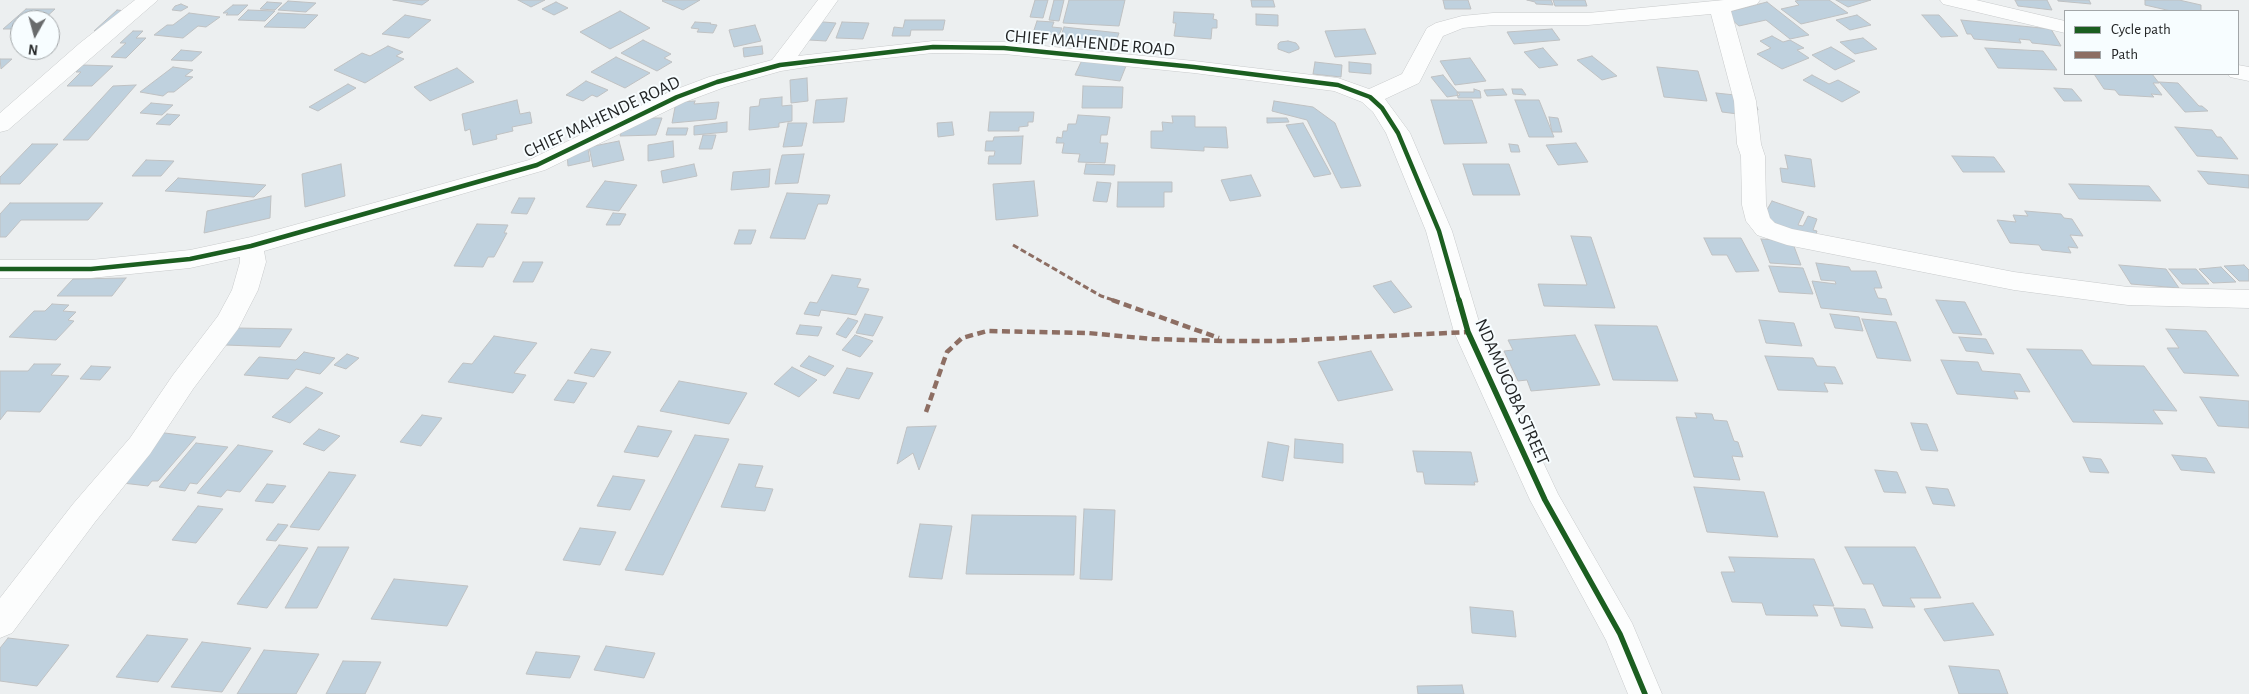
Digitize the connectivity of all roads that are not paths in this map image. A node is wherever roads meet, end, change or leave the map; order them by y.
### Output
1 (148, 0) edge
2 (828, 0) edge
3 (1750, 0) edge
4 (1950, 0) edge
5 (1720, 7) junction
6 (2064, 26) edge
7 (780, 65) junction
8 (1370, 97) junction
9 (0, 125) edge
10 (250, 246) junction
11 (0, 269) edge
12 (2249, 298) edge
13 (0, 623) edge
14 (1645, 694) edge

1 - 9 street
2 - 7 street
3 - 5 street
4 - 6 street
5 - 8 street
5 - 12 street
7 - 8 street, CHIEF MAHENDE ROAD
7 - 10 street, CHIEF MAHENDE ROAD
8 - 14 street, NDAMUGOBA STREET
10 - 11 street, CHIEF MAHENDE ROAD
10 - 13 street

